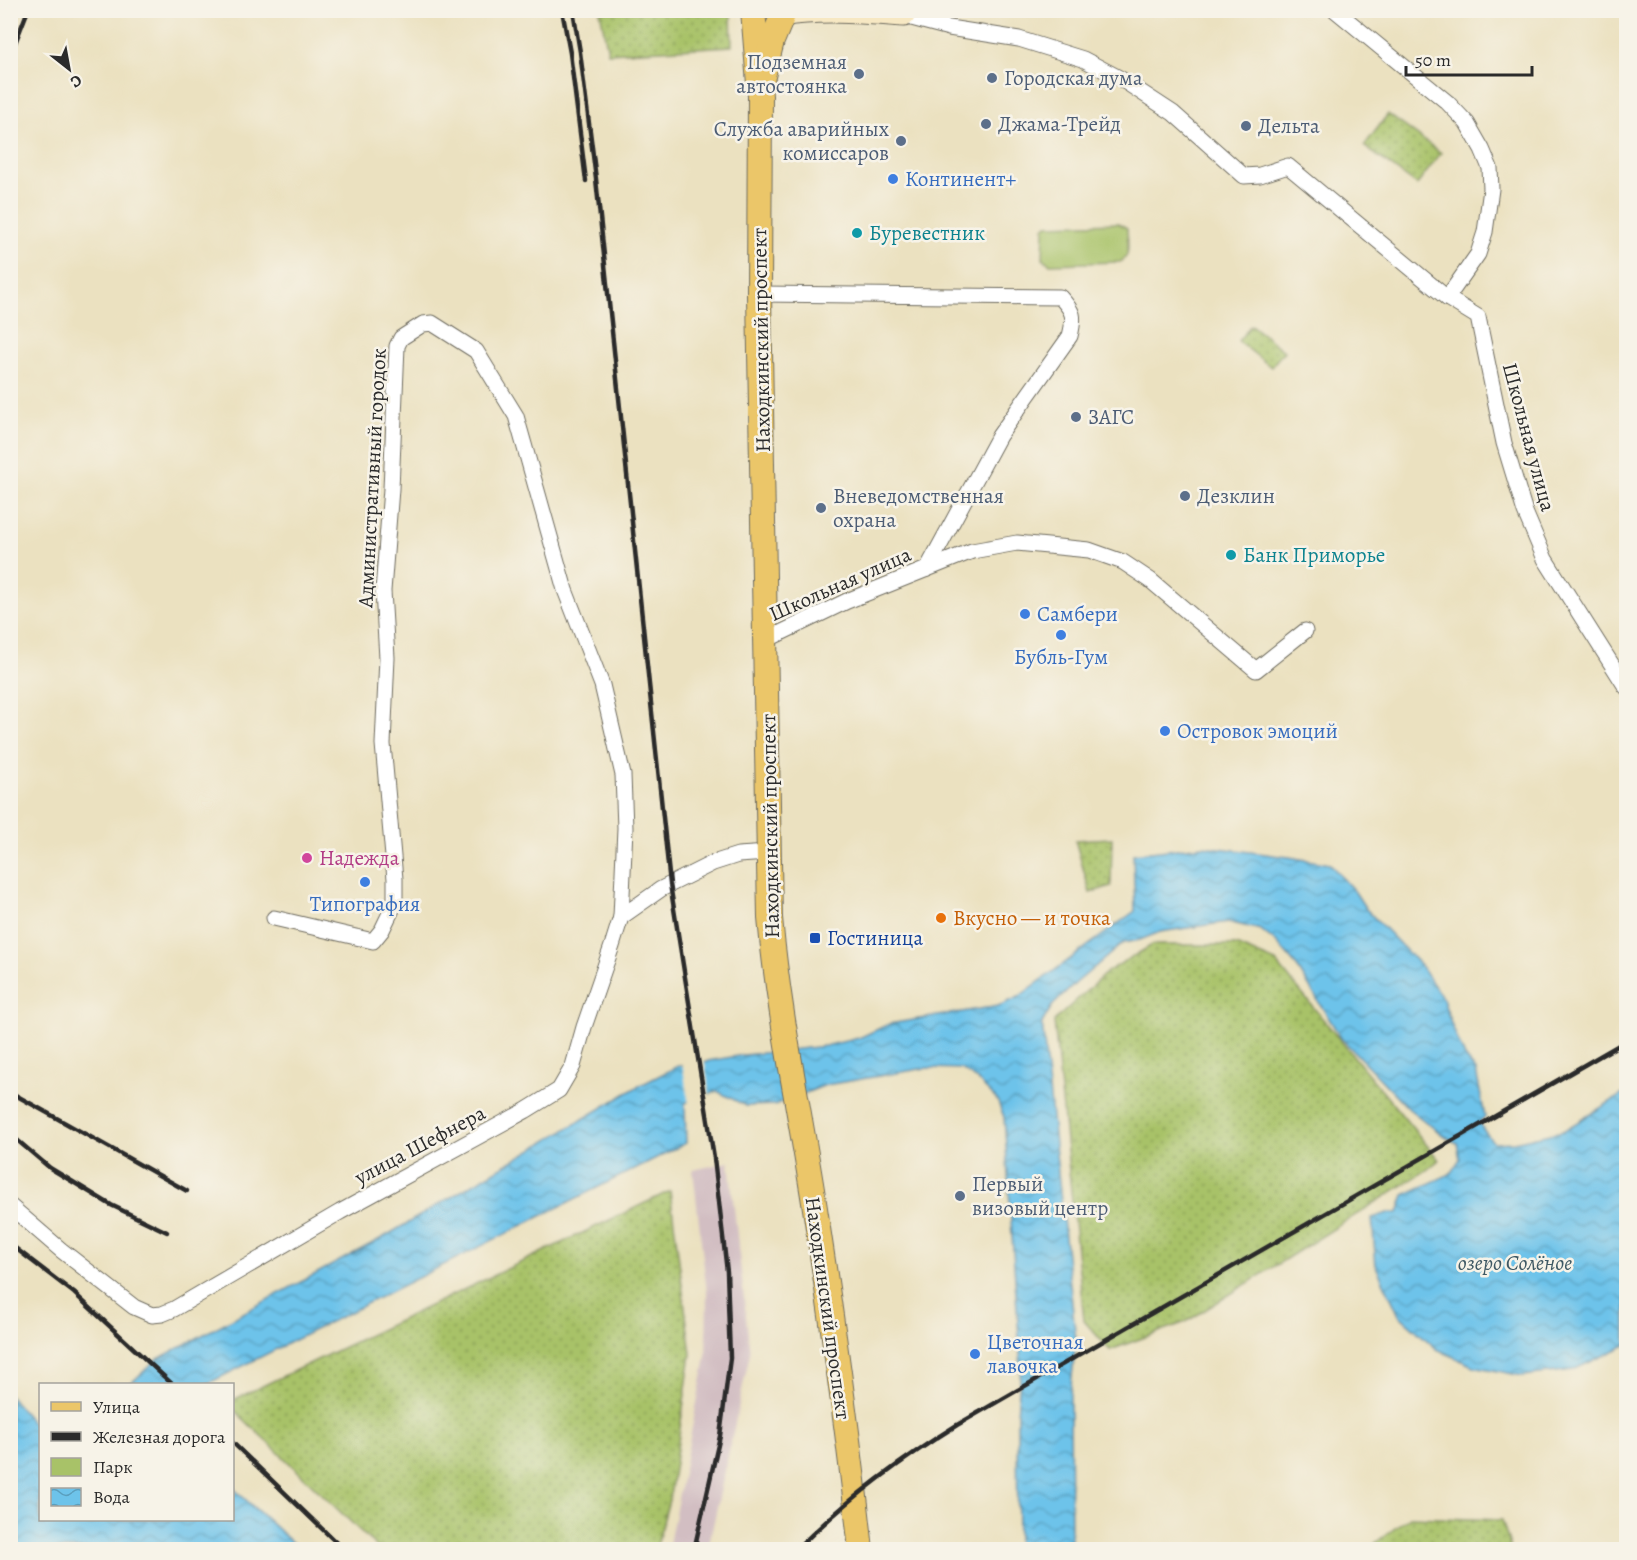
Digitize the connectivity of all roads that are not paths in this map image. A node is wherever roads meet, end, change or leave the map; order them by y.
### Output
1 (1335, 10) edge
2 (902, 12) edge
3 (784, 13) edge
4 (752, 15) edge
5 (760, 96) junction
6 (759, 294) junction
7 (1447, 298) junction
8 (927, 569) junction
9 (1305, 631) dead end
10 (766, 640) junction
11 (1626, 687) edge
12 (768, 853) junction
13 (621, 917) junction
14 (274, 918) dead end
15 (10, 1206) edge
16 (861, 1550) edge

1 - 7 street
2 - 3 street
2 - 7 street, Школьная улица
3 - 5 main road, Находкинский проспект
4 - 5 main road, Находкинский проспект
5 - 6 main road, Находкинский проспект
6 - 8 street
6 - 10 main road, Находкинский проспект
7 - 11 street, Школьная улица
8 - 9 street, Школьная улица
8 - 10 street, Школьная улица
10 - 12 main road, Находкинский проспект
12 - 13 street
12 - 16 main road, Находкинский проспект
13 - 14 street, Административный городок
13 - 15 street, улица Шефнера

